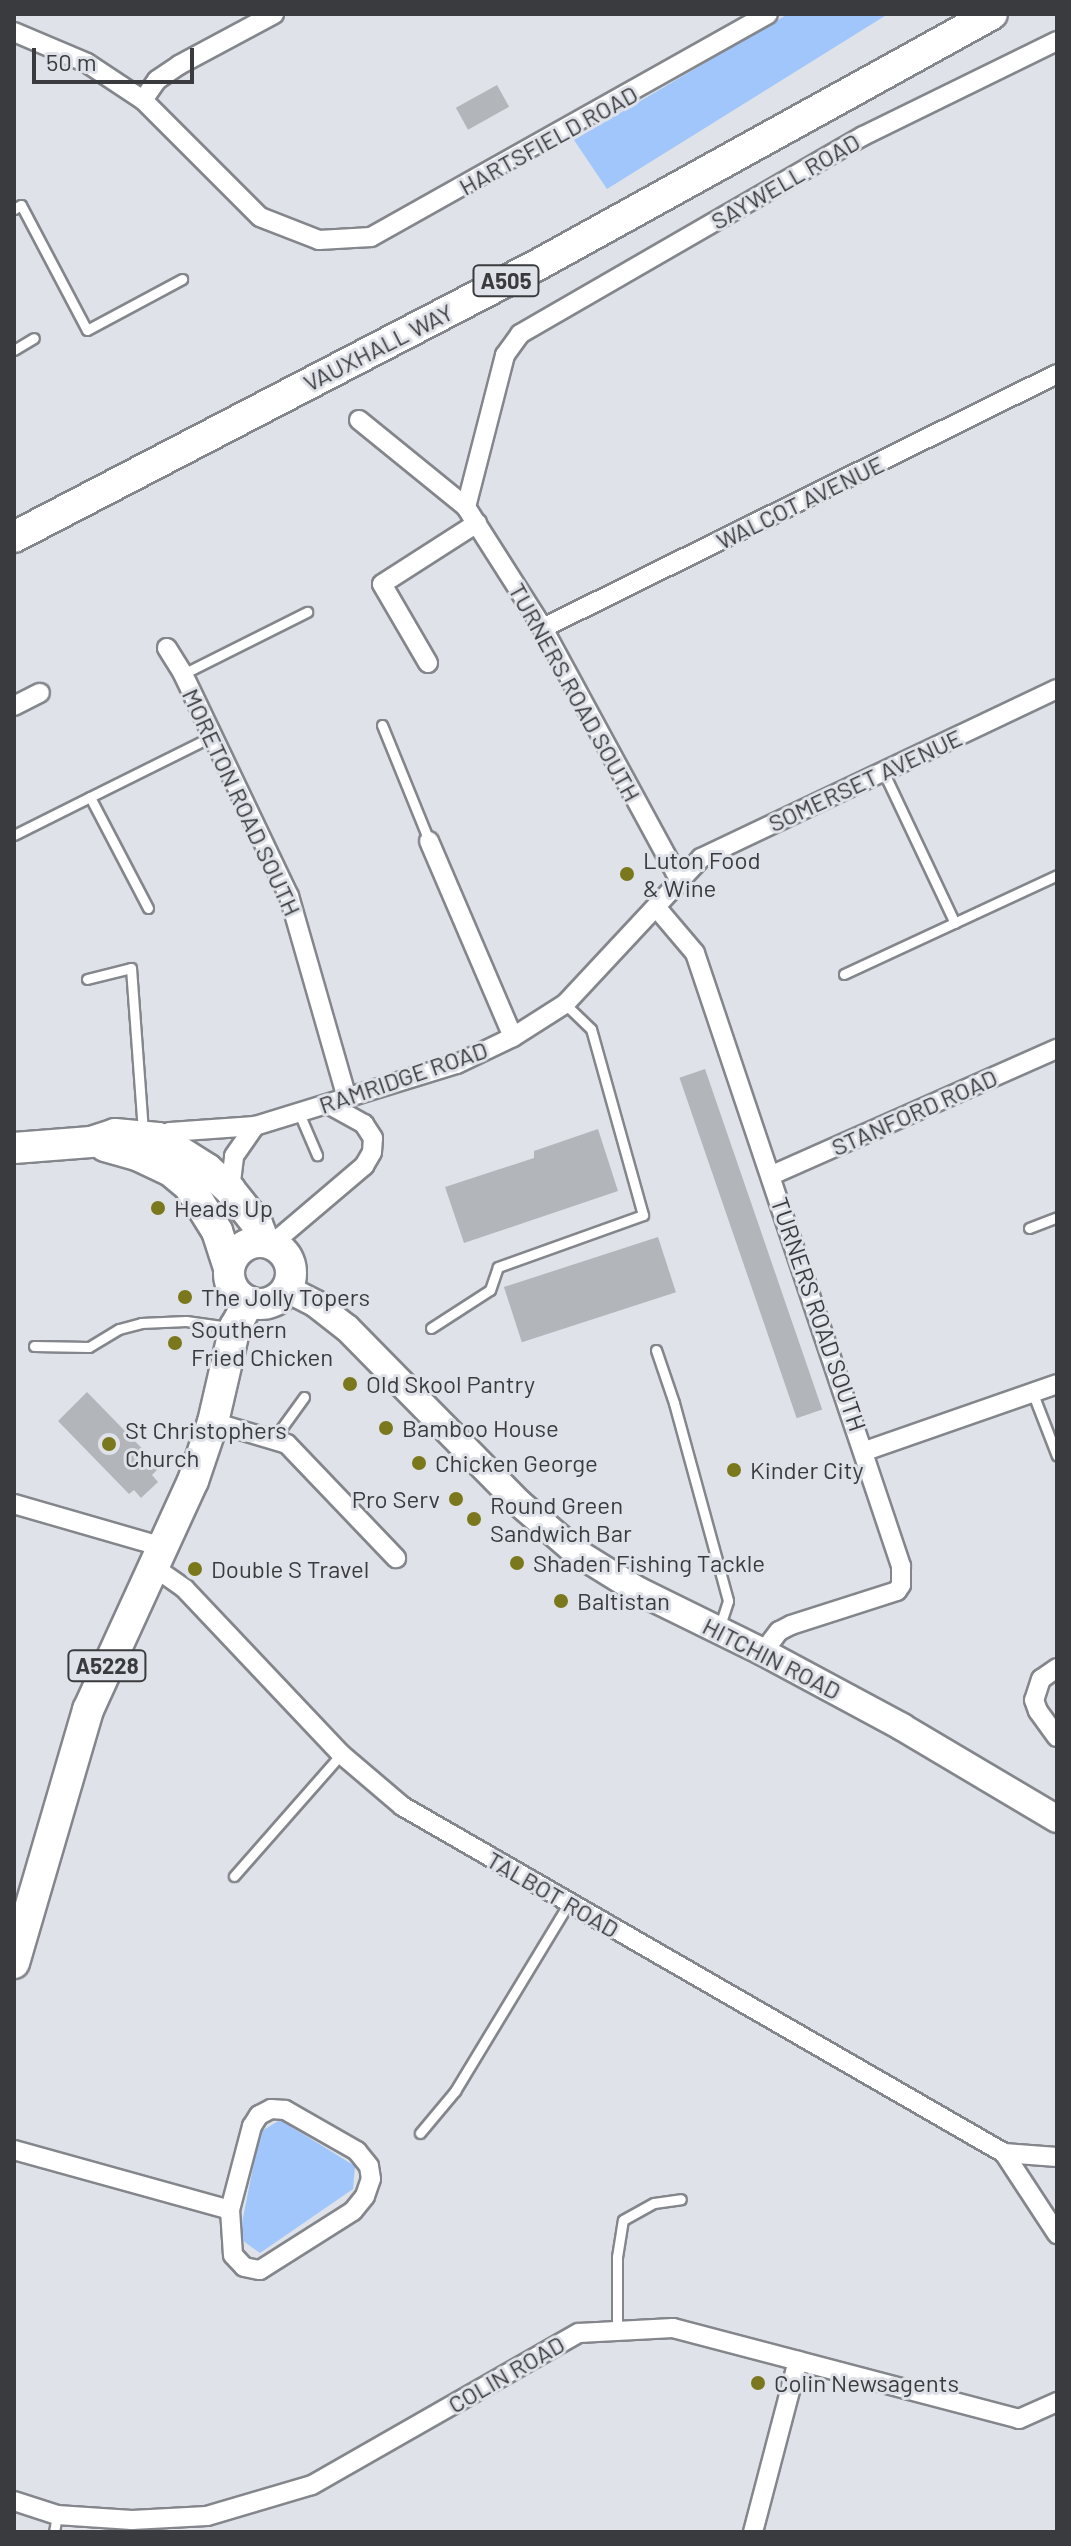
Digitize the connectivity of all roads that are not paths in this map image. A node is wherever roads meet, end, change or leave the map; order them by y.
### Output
1 (274, 14) edge
2 (768, 14) edge
3 (992, 14) edge
4 (14, 32) edge
5 (1057, 41) edge
6 (143, 100) junction
7 (14, 209) edge
8 (182, 279) dead end
9 (34, 338) dead end
10 (14, 350) edge
11 (1057, 374) edge
12 (359, 420) dead end
13 (466, 507) junction
14 (477, 523) junction
15 (14, 537) edge
16 (307, 612) dead end
17 (543, 628) junction
18 (167, 648) dead end
19 (428, 663) dead end
20 (183, 674) junction
21 (1057, 689) edge
22 (40, 693) dead end
23 (14, 706) edge
24 (382, 725) dead end
25 (213, 736) junction
26 (883, 771) junction
27 (90, 797) junction
28 (14, 835) edge
29 (429, 841) joint
30 (1057, 875) edge
31 (679, 879) junction
32 (656, 907) junction
33 (148, 908) dead end
34 (955, 923) junction
35 (844, 974) dead end
36 (87, 979) dead end
37 (565, 1004) junction
38 (513, 1037) junction
39 (1057, 1049) edge
40 (347, 1098) junction
41 (328, 1104) junction
42 (299, 1113) junction
43 (255, 1126) junction
44 (147, 1143) junction
45 (14, 1148) edge
46 (317, 1155) dead end
47 (772, 1175) junction
48 (230, 1190) junction
49 (1057, 1217) edge
50 (1029, 1228) dead end
51 (268, 1243) junction
52 (229, 1268) junction
53 (287, 1289) junction
54 (242, 1315) junction
55 (431, 1328) dead end
56 (34, 1346) dead end
57 (656, 1350) dead end
58 (1057, 1384) edge
59 (1033, 1394) junction
60 (304, 1397) dead end
61 (213, 1422) junction
62 (273, 1440) junction
63 (865, 1451) junction
64 (1057, 1456) edge
65 (14, 1504) edge
66 (158, 1557) junction
67 (396, 1558) dead end
68 (718, 1629) junction
69 (763, 1652) junction
70 (1057, 1668) edge
71 (1057, 1737) edge
72 (341, 1754) junction
73 (1057, 1819) edge
74 (234, 1876) dead end
75 (24, 1891) edge
76 (569, 1903) junction
77 (14, 1963) edge
78 (420, 2133) dead end
79 (14, 2150) edge
80 (1004, 2153) junction
81 (1057, 2157) edge
82 (681, 2199) dead end
83 (230, 2210) junction
84 (1057, 2234) edge
85 (617, 2331) junction
86 (798, 2361) junction
87 (1057, 2402) edge
88 (14, 2501) edge
89 (56, 2524) edge
90 (753, 2532) edge

1 - 6 street
2 - 6 street, HARTSFIELD ROAD
3 - 15 main road, VAUXHALL WAY / A505
4 - 6 street
5 - 13 street, SAYWELL ROAD
7 - 8 lane
9 - 10 lane
11 - 17 street, WALCOT AVENUE
12 - 13 street, TURNERS ROAD SOUTH
13 - 14 street, TURNERS ROAD SOUTH
14 - 17 street, TURNERS ROAD SOUTH
14 - 19 street
16 - 20 lane
17 - 31 street, TURNERS ROAD SOUTH
18 - 20 street, MORETON ROAD SOUTH
20 - 25 street, MORETON ROAD SOUTH
21 - 26 street, SOMERSET AVENUE
22 - 23 street
24 - 29 lane
25 - 27 lane
25 - 40 street, MORETON ROAD SOUTH
26 - 31 street, SOMERSET AVENUE
26 - 34 lane
27 - 28 lane
27 - 33 lane
29 - 38 street
30 - 34 lane
31 - 32 street, RAMRIDGE ROAD
32 - 37 street, RAMRIDGE ROAD
32 - 47 street, TURNERS ROAD SOUTH
34 - 35 lane
36 - 44 lane
37 - 38 street, RAMRIDGE ROAD
37 - 55 lane
38 - 40 street, RAMRIDGE ROAD
39 - 47 street, STANFORD ROAD
40 - 41 street, RAMRIDGE ROAD
41 - 42 street, RAMRIDGE ROAD
41 - 51 street
42 - 43 street, RAMRIDGE ROAD
42 - 46 lane
43 - 44 street, RAMRIDGE ROAD
43 - 48 street
44 - 45 main road
44 - 48 main road
44 - 52 main road
47 - 63 street, TURNERS ROAD SOUTH
48 - 51 main road
49 - 50 lane
51 - 52 main road
51 - 53 main road
52 - 54 main road
53 - 54 main road
53 - 68 street, HITCHIN ROAD
54 - 56 lane
54 - 61 main road, A5228
57 - 68 lane
58 - 59 street
59 - 63 street
59 - 64 lane
60 - 62 lane
61 - 62 street
61 - 66 main road, A5228
62 - 67 street
63 - 69 street, TURNERS ROAD SOUTH
65 - 66 street, TALBOT ROAD
66 - 72 street, TALBOT ROAD
66 - 75 main road, A5228
68 - 69 street, HITCHIN ROAD
69 - 73 street, HITCHIN ROAD
70 - 71 street
72 - 74 lane
72 - 76 street, TALBOT ROAD
75 - 77 main road, A5228
76 - 78 lane
76 - 80 street, TALBOT ROAD
79 - 83 street
80 - 81 street
80 - 84 street
82 - 85 lane
83 - 83 street
85 - 86 street, COLIN ROAD
85 - 89 street, COLIN ROAD
86 - 87 street, COLIN ROAD
86 - 90 street
88 - 89 street, COLIN ROAD

